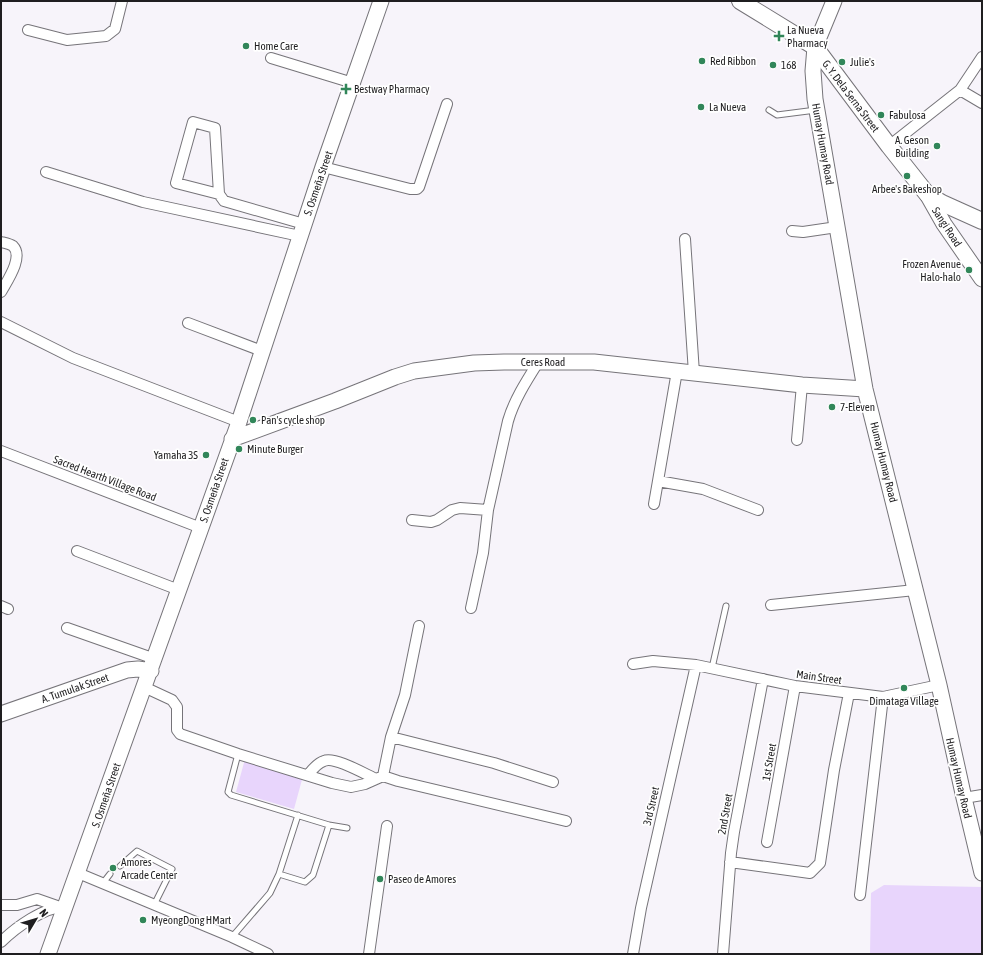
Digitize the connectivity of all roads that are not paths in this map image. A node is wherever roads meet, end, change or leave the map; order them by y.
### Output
1 (122, 1) edge
2 (740, 1) edge
3 (834, 1) edge
4 (379, 2) edge
5 (28, 30) dead end
6 (815, 47) junction
7 (982, 57) edge
8 (271, 58) dead end
9 (353, 83) junction
10 (960, 90) junction
11 (447, 104) dead end
12 (982, 104) edge
13 (769, 110) dead end
14 (817, 110) junction
15 (889, 146) junction
16 (323, 167) junction
17 (46, 172) dead end
18 (219, 194) junction
19 (927, 194) junction
20 (982, 221) edge
21 (837, 227) junction
22 (302, 230) junction
23 (792, 231) dead end
24 (685, 239) dead end
25 (1, 242) edge
26 (980, 273) edge
27 (1, 292) edge
28 (1, 322) edge
29 (188, 323) dead end
30 (262, 351) junction
31 (539, 361) junction
32 (677, 371) junction
33 (694, 373) junction
34 (802, 385) junction
35 (865, 389) junction
36 (239, 422) junction
37 (232, 439) junction
38 (797, 440) dead end
39 (1, 451) edge
40 (658, 481) junction
41 (654, 504) dead end
42 (488, 510) junction
43 (758, 510) dead end
44 (412, 520) dead end
45 (201, 528) junction
46 (77, 551) dead end
47 (179, 590) junction
48 (915, 590) junction
49 (771, 605) dead end
50 (726, 606) dead end
51 (471, 608) dead end
52 (419, 626) dead end
53 (67, 628) dead end
54 (633, 664) dead end
55 (153, 665) junction
56 (696, 665) junction
57 (712, 668) junction
58 (763, 679) junction
59 (939, 685) junction
60 (795, 686) junction
61 (144, 687) junction
62 (849, 693) junction
63 (883, 697) junction
64 (1, 714) edge
65 (391, 737) junction
66 (238, 754) junction
67 (308, 775) junction
68 (380, 777) junction
69 (553, 782) dead end
70 (982, 795) edge
71 (964, 798) junction
72 (298, 815) junction
73 (566, 821) dead end
74 (329, 825) junction
75 (387, 826) dead end
76 (347, 828) dead end
77 (768, 842) dead end
78 (979, 851) edge
79 (730, 862) junction
80 (120, 866) dead end
81 (78, 873) junction
82 (982, 873) edge
83 (110, 874) dead end
84 (279, 874) junction
85 (103, 883) junction
86 (860, 895) dead end
87 (1, 905) edge
88 (154, 905) junction
89 (61, 906) junction
90 (232, 937) junction
91 (1, 942) edge
92 (48, 954) edge
93 (268, 954) edge
94 (369, 954) edge
95 (633, 954) edge
96 (723, 954) edge

1 - 5 street
2 - 6 main road, G. Y. Dela Serna Street
3 - 6 street
4 - 9 street, S. Osmeña Street
6 - 14 street, Humay Humay Road
6 - 15 main road, G. Y. Dela Serna Street
7 - 10 street
8 - 9 street
9 - 16 street, S. Osmeña Street
10 - 12 street
10 - 15 street
11 - 16 street
13 - 14 lane
14 - 21 street, Humay Humay Road
15 - 19 main road, G. Y. Dela Serna Street
16 - 22 street, S. Osmeña Street
17 - 22 street
18 - 18 street
18 - 22 street
19 - 20 main road, G. Y. Dela Serna Street
19 - 26 street, Sangi Road
21 - 23 street
21 - 35 street, Humay Humay Road
22 - 30 street, S. Osmeña Street
24 - 33 street
25 - 27 street
28 - 36 street
29 - 30 street
30 - 36 street, S. Osmeña Street
31 - 32 street, Ceres Road
31 - 37 street, Ceres Road
31 - 42 street
32 - 33 street, Ceres Road
32 - 40 street
33 - 34 street, Ceres Road
34 - 35 street, Ceres Road
34 - 38 street
35 - 48 street, Humay Humay Road
36 - 37 street, S. Osmeña Street
37 - 45 street, S. Osmeña Street
39 - 45 street, Sacred Hearth Village Road
40 - 41 street
40 - 43 street
42 - 44 street
42 - 51 street
45 - 47 street, S. Osmeña Street
46 - 47 street
47 - 55 street, S. Osmeña Street
48 - 49 street
48 - 59 street, Humay Humay Road
50 - 57 lane
52 - 65 street
53 - 55 street
54 - 56 street, Main Street
55 - 61 street, S. Osmeña Street
55 - 64 street, A. Tumulak Street
56 - 57 street, Main Street
56 - 95 street, 3rd Street
57 - 58 street, Main Street
58 - 60 street, Main Street
58 - 79 street, 2nd Street
59 - 63 street, Main Street
59 - 71 street, Humay Humay Road
60 - 62 street, Main Street
60 - 77 street, 1st Street
61 - 66 street
61 - 81 street, S. Osmeña Street
62 - 63 street, Main Street
62 - 79 street
63 - 86 street
65 - 68 street
65 - 69 street
66 - 67 street
66 - 72 lane
67 - 68 street
67 - 68 street
68 - 73 street
70 - 71 street
71 - 78 street, Humay Humay Road
72 - 74 lane
72 - 84 lane
74 - 76 lane
74 - 84 lane
75 - 94 street
78 - 82 street, Humay Humay Road
79 - 96 street, 2nd Street
80 - 88 lane
81 - 85 street
81 - 89 street, S. Osmeña Street
83 - 85 lane
84 - 90 lane
85 - 88 street
87 - 89 street
88 - 90 street
89 - 91 street
89 - 92 street, S. Osmeña Street
90 - 93 street

